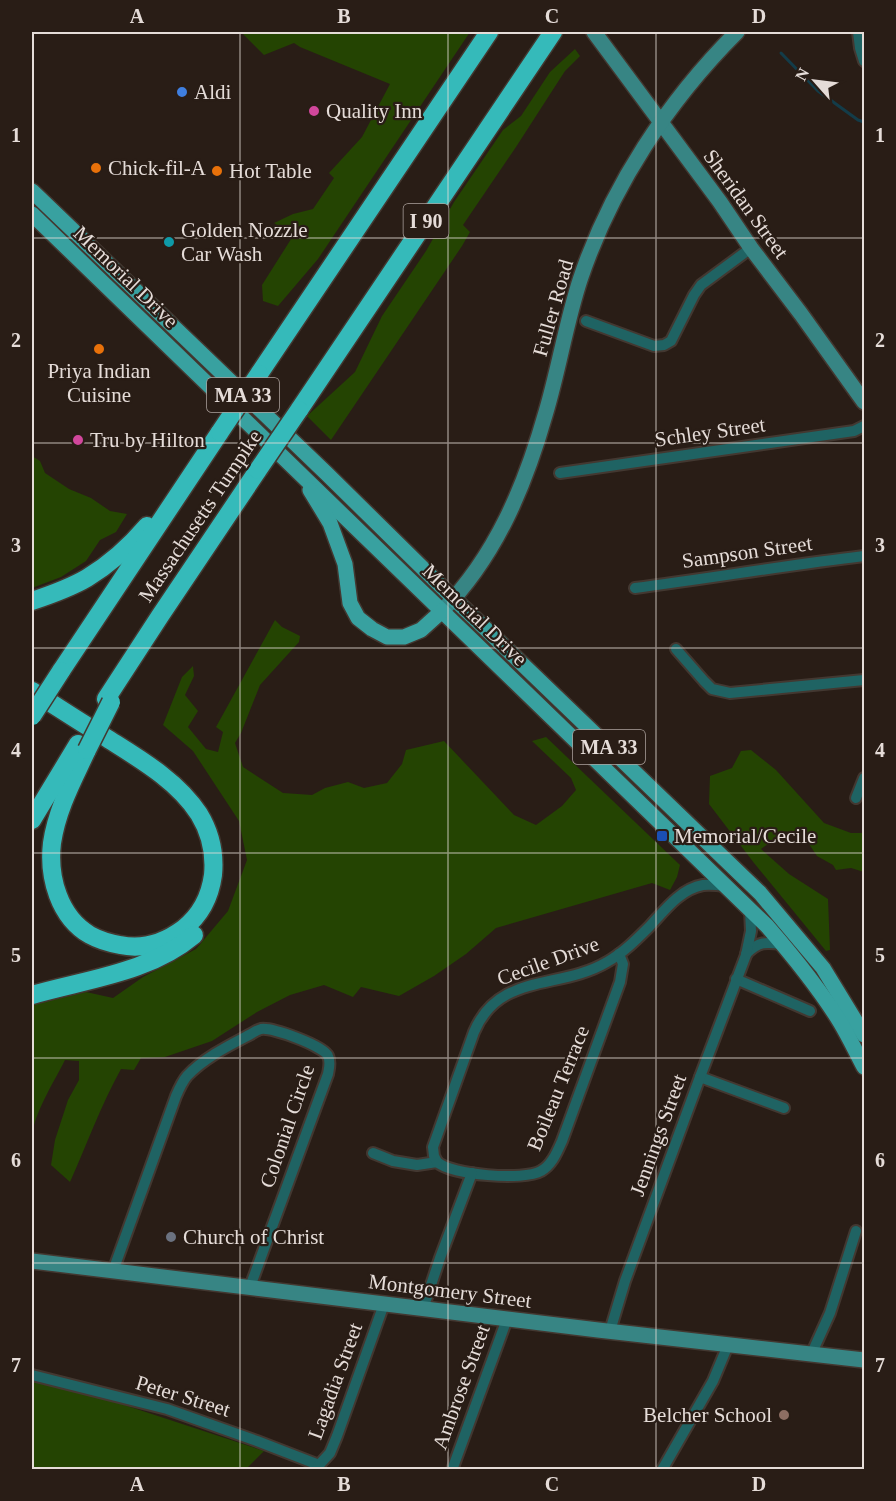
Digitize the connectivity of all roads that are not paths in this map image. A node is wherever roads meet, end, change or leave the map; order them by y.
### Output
1 (489, 32) edge
2 (553, 32) edge
3 (594, 32) edge
4 (736, 32) edge
5 (858, 32) edge
6 (864, 61) edge
7 (660, 123) junction
8 (32, 191) edge
9 (32, 214) edge
10 (66, 240) junction
11 (751, 248) junction
12 (586, 321) dead end
13 (864, 402) edge
14 (864, 426) edge
15 (297, 470) junction
16 (560, 473) dead end
17 (190, 477) junction
18 (864, 556) edge
19 (635, 588) dead end
20 (454, 599) junction
21 (32, 601) edge
22 (442, 611) junction
23 (676, 649) dead end
24 (32, 680) edge
25 (864, 680) edge
26 (32, 691) edge
27 (32, 716) edge
28 (82, 747) junction
29 (864, 778) edge
30 (856, 798) dead end
31 (32, 820) edge
32 (726, 886) junction
33 (750, 910) junction
34 (782, 944) junction
35 (619, 954) junction
36 (746, 955) junction
37 (736, 979) junction
38 (32, 995) edge
39 (810, 1011) dead end
40 (864, 1035) edge
41 (864, 1067) edge
42 (700, 1077) junction
43 (784, 1108) dead end
44 (373, 1153) dead end
45 (437, 1162) junction
46 (472, 1173) junction
47 (856, 1231) dead end
48 (32, 1261) edge
49 (113, 1271) junction
50 (250, 1287) junction
51 (384, 1304) junction
52 (423, 1309) junction
53 (507, 1319) junction
54 (610, 1331) junction
55 (728, 1345) junction
56 (811, 1355) junction
57 (864, 1360) edge
58 (32, 1375) edge
59 (318, 1467) edge
60 (452, 1470) edge
61 (662, 1470) edge

1 - 17 highway, Massachusetts Turnpike / I 90, bridge
2 - 28 highway, Massachusetts Turnpike / I 90, bridge
3 - 7 main road, Sheridan Street
4 - 7 main road, Fuller Road
5 - 6 street
7 - 11 main road, Sheridan Street
7 - 20 main road, Fuller Road
8 - 10 main road, Memorial Drive / MA 33
9 - 10 main road, Memorial Drive / MA 33
10 - 15 main road, Memorial Drive / MA 33
10 - 20 main road, Memorial Drive / MA 33
11 - 12 street
11 - 13 main road, Sheridan Street
14 - 16 street, Schley Street
15 - 22 main road, Memorial Drive / MA 33
15 - 22 main road
17 - 21 highway
17 - 27 highway, Massachusetts Turnpike / I 90, bridge
18 - 19 street, Sampson Street
20 - 22 main road, Fuller Road
20 - 40 main road, Memorial Drive / MA 33
22 - 32 main road, Memorial Drive / MA 33
23 - 25 street
24 - 38 highway
26 - 28 highway
28 - 31 highway
29 - 30 street
32 - 33 main road, Memorial Drive / MA 33
32 - 35 street, Cecile Drive
33 - 34 main road, Memorial Drive / MA 33
33 - 36 street, Jennings Street
34 - 36 street
34 - 41 main road, Memorial Drive / MA 33
35 - 45 street, Cecile Drive
35 - 46 street, Boileau Terrace
36 - 37 street, Jennings Street
37 - 39 street
37 - 42 street, Jennings Street
42 - 43 street
42 - 54 street, Jennings Street
44 - 45 street, Boileau Terrace
45 - 46 street, Boileau Terrace
46 - 52 street
47 - 56 street
48 - 49 main road, Montgomery Street
49 - 50 main road, Montgomery Street
49 - 50 street, Colonial Circle
50 - 51 main road, Montgomery Street
51 - 52 main road, Montgomery Street
51 - 59 street, Lagadia Street
52 - 53 main road, Montgomery Street
53 - 54 main road, Montgomery Street
53 - 60 street, Ambrose Street
54 - 55 main road, Montgomery Street
55 - 56 main road, Montgomery Street
55 - 61 street
56 - 57 main road, Montgomery Street
58 - 59 street, Peter Street

